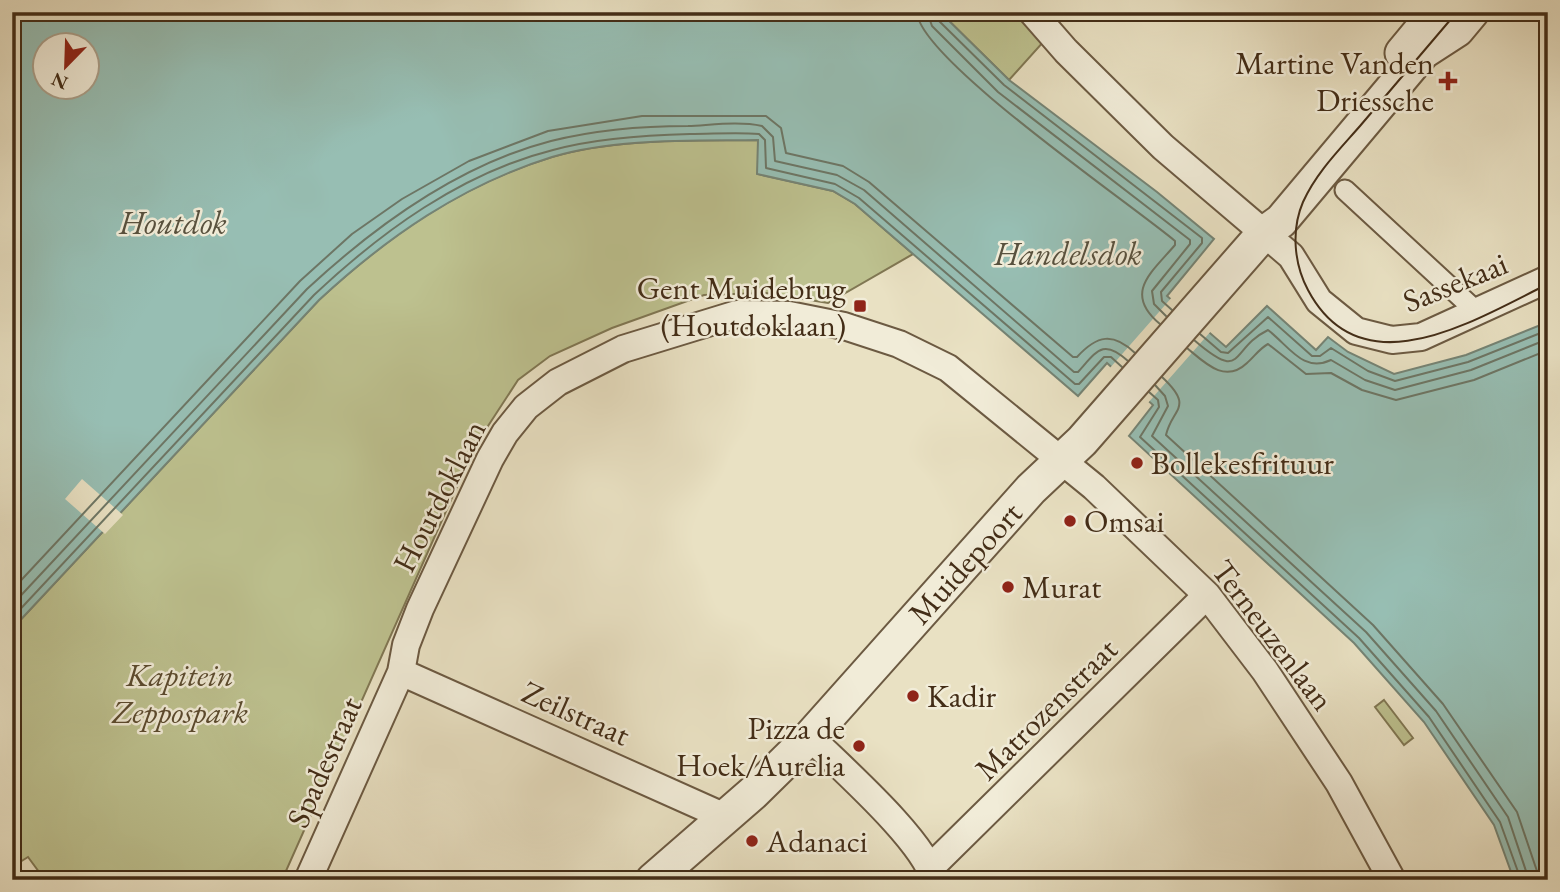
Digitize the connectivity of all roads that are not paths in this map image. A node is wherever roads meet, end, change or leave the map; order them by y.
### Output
1 (1032, 12) edge
2 (1436, 12) edge
3 (1472, 12) edge
4 (1345, 190) dead end
5 (1258, 239) junction
6 (1548, 279) edge
7 (1477, 312) junction
8 (1064, 461) junction
9 (1207, 595) junction
10 (401, 672) junction
11 (810, 737) junction
12 (723, 816) junction
13 (933, 874) edge
14 (308, 880) edge
15 (653, 880) edge
16 (1392, 880) edge

1 - 5 street, Sassekaai
2 - 5 street
3 - 5 street
4 - 7 street
5 - 7 street, Sassekaai
5 - 8 street, Muidepoort
6 - 7 street, Sassekaai
8 - 9 street, Terneuzenlaan
8 - 10 street, Houtdoklaan
8 - 11 street, Muidepoort
9 - 13 street, Matrozenstraat
9 - 16 street, Terneuzenlaan
10 - 12 street, Zeilstraat
10 - 14 street, Spadestraat
11 - 12 street, Muidepoort
11 - 13 street
12 - 15 street, Muidepoort

